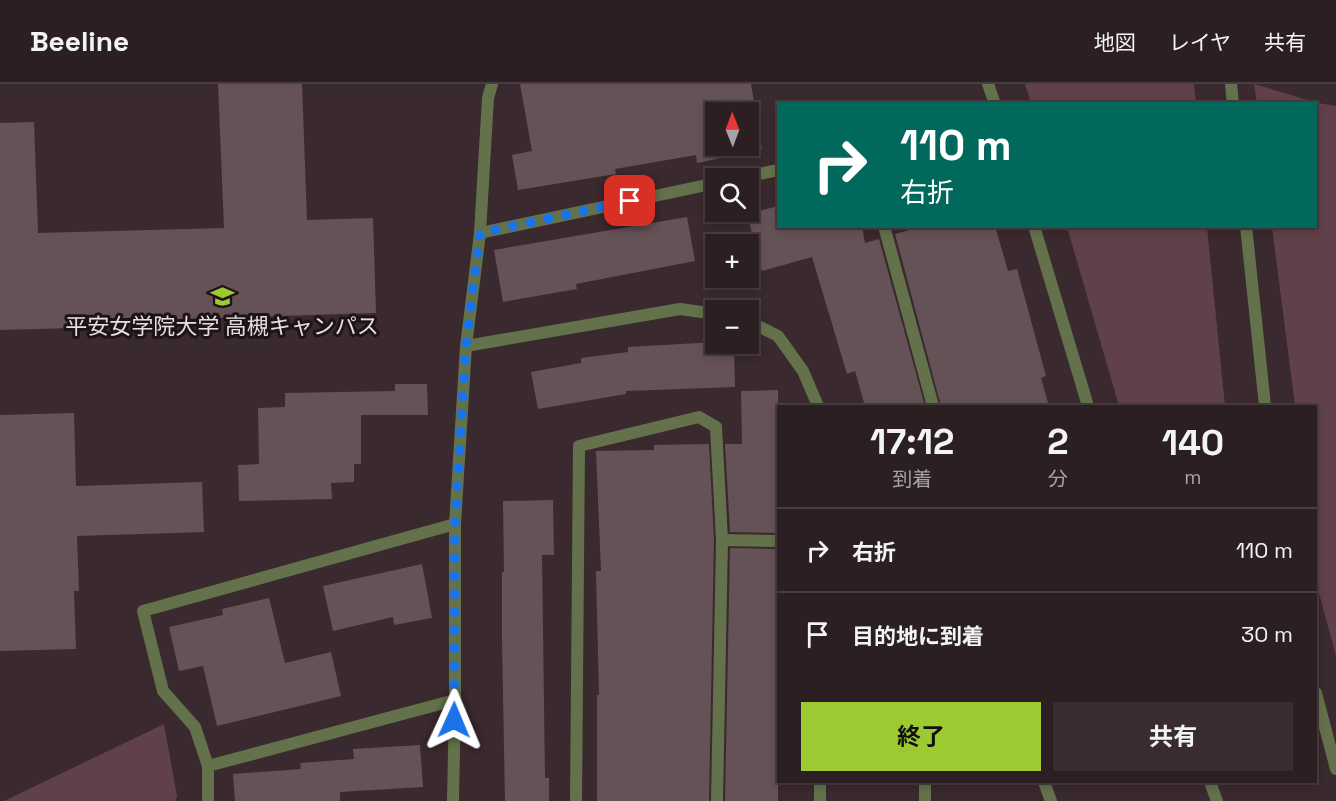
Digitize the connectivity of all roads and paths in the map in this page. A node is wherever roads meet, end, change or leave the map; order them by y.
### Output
1 (492, 84) edge
2 (988, 84) edge
3 (1230, 84) edge
4 (994, 102) edge
5 (1233, 102) edge
6 (777, 170) edge
7 (759, 174) edge
8 (705, 185) edge
9 (885, 228) edge
10 (1035, 228) edge
11 (1246, 228) edge
12 (480, 233) junction
13 (705, 312) edge
14 (759, 326) edge
15 (466, 346) junction
16 (818, 405) edge
17 (933, 405) edge
18 (1088, 405) edge
19 (1265, 405) edge
20 (455, 524) junction
21 (722, 540) junction
22 (777, 541) edge
23 (1317, 697) edge
24 (455, 700) junction
25 (208, 766) junction
26 (1336, 769) edge
27 (820, 783) edge
28 (925, 783) edge
29 (1044, 783) edge
30 (1210, 783) edge
31 (208, 801) edge
32 (453, 801) edge
33 (576, 801) edge
34 (717, 801) edge
35 (820, 801) edge
36 (925, 801) edge
37 (1051, 801) edge
38 (1217, 801) edge

1 - 12 street
2 - 4 street
3 - 5 street
6 - 7 street
8 - 12 street
9 - 17 street
10 - 18 street
11 - 19 street
12 - 15 street
13 - 15 street
14 - 16 street
15 - 20 street
20 - 24 street
20 - 25 street
21 - 22 street
21 - 33 street
21 - 34 street
23 - 26 street
24 - 25 street
24 - 32 street
25 - 31 street
27 - 35 street
28 - 36 street
29 - 37 street
30 - 38 street

